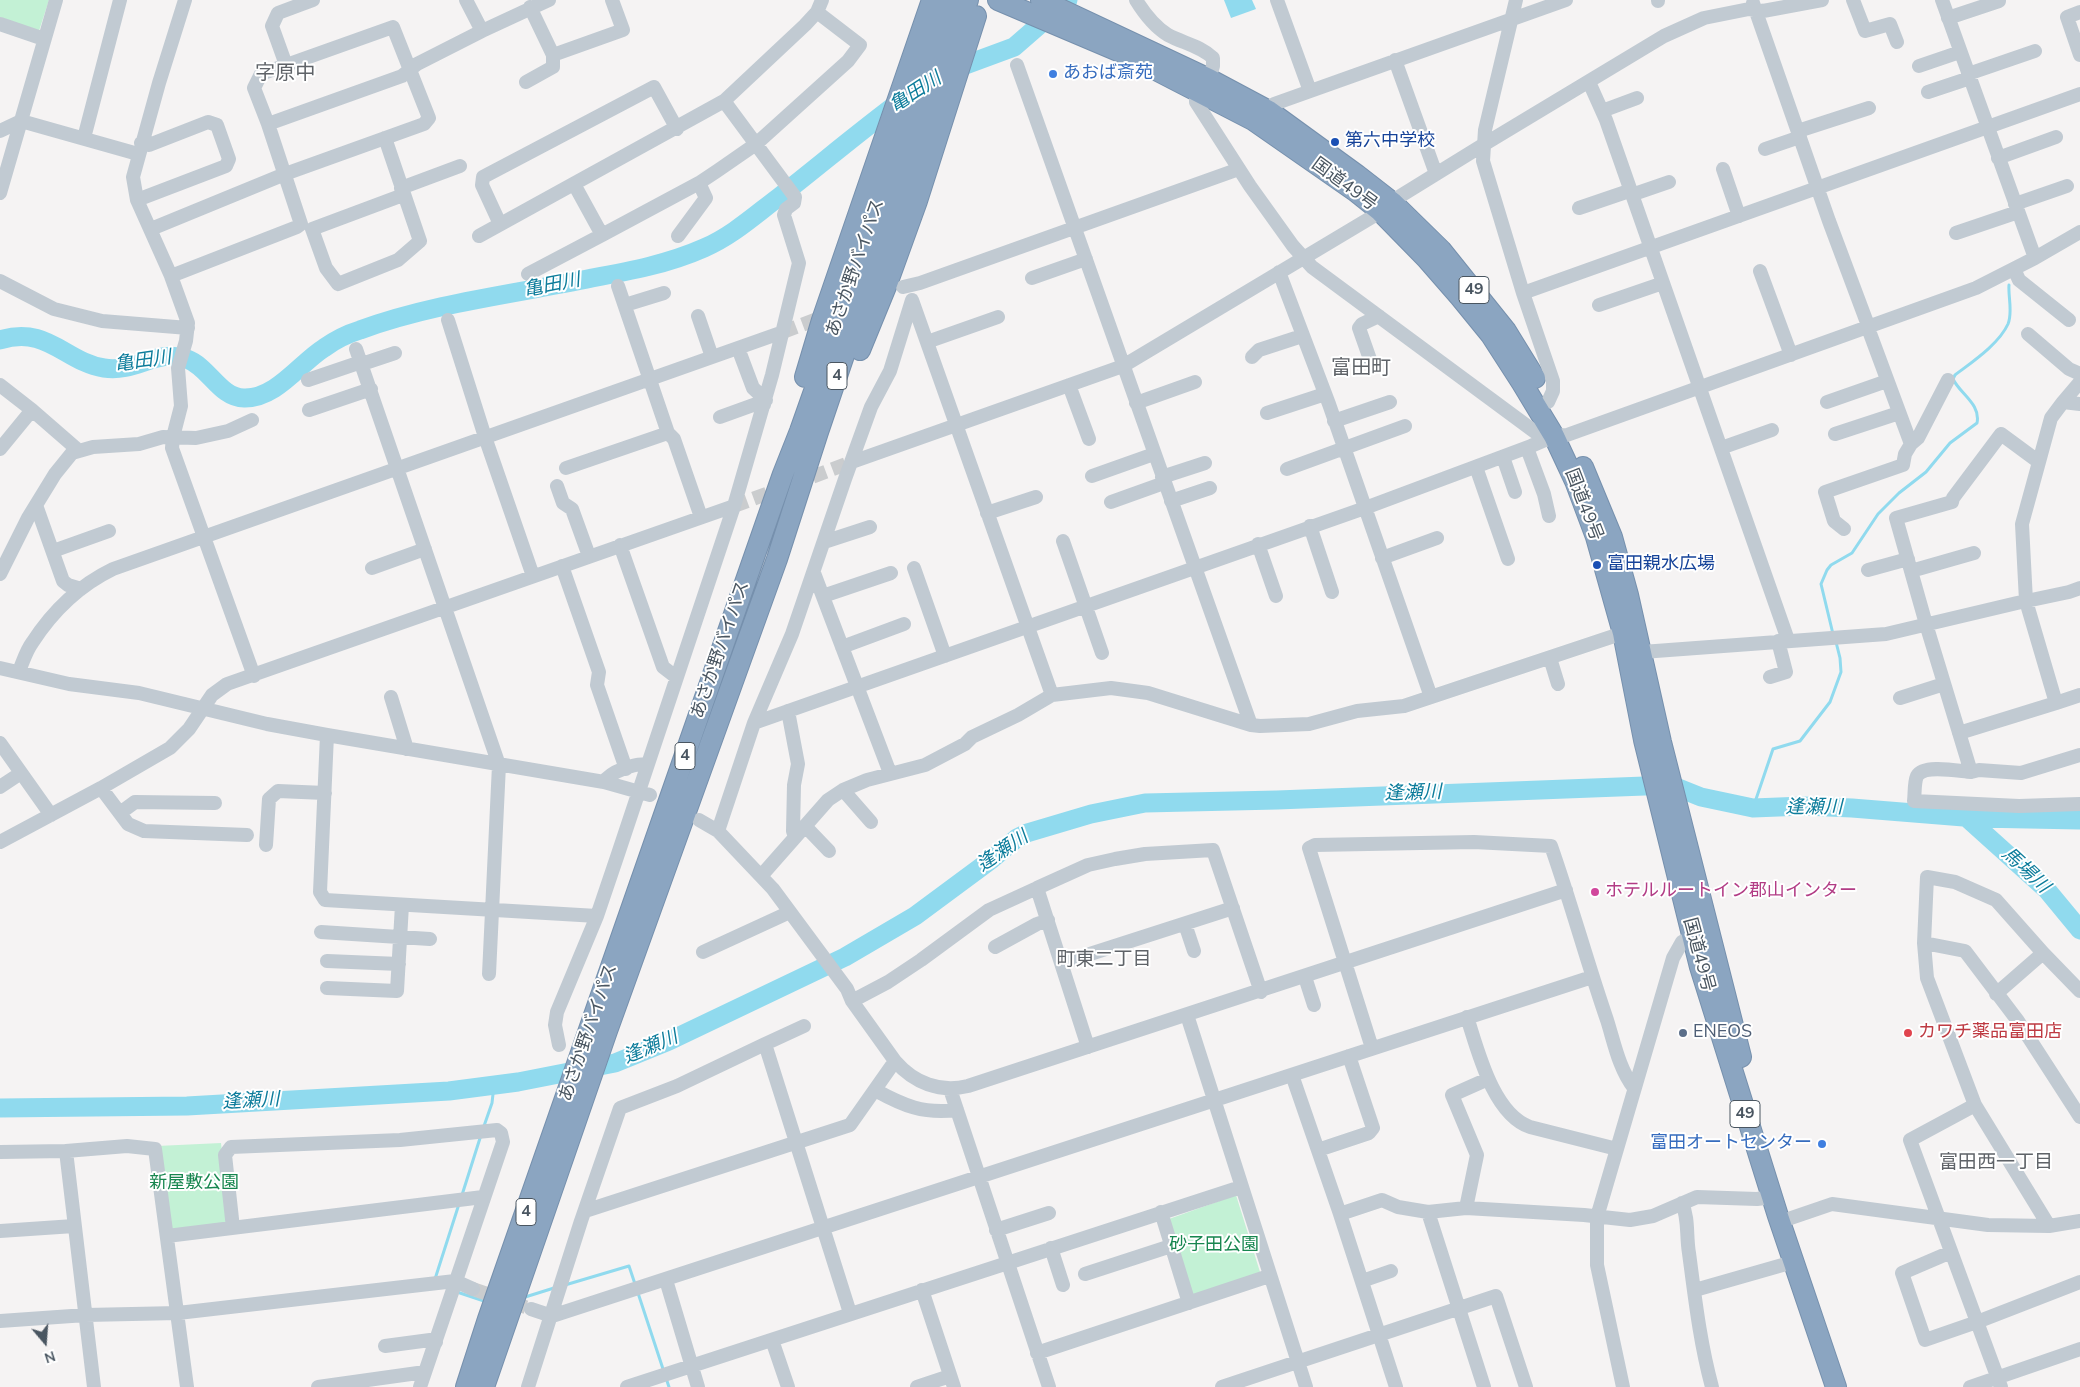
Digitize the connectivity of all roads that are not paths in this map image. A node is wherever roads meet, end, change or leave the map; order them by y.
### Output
1 (56, 0) edge
2 (120, 0) edge
3 (185, 0) edge
4 (313, 0) edge
5 (466, 0) edge
6 (548, 0) edge
7 (612, 0) edge
8 (932, 0) edge
9 (952, 0) edge
10 (968, 0) edge
11 (981, 0) edge
12 (998, 0) edge
13 (1136, 0) edge
14 (1277, 0) edge
15 (1516, 0) edge
16 (1566, 0) edge
17 (1822, 0) edge
18 (1853, 0) edge
19 (1942, 0) edge
20 (1999, 1) dead end
21 (1038, 5) edge
22 (1754, 5) edge
23 (819, 6) edge
24 (530, 7) junction
25 (2080, 12) edge
26 (1948, 18) junction
27 (1511, 20) junction
28 (0, 24) edge
29 (482, 31) junction
30 (44, 39) junction
31 (1897, 42) dead end
32 (2035, 51) dead end
33 (1960, 52) junction
34 (2080, 55) edge
35 (554, 56) junction
36 (1395, 60) junction
37 (286, 65) junction
38 (1017, 65) dead end
39 (1919, 66) dead end
40 (410, 69) junction
41 (1969, 76) junction
42 (526, 82) dead end
43 (1589, 82) junction
44 (1202, 85) junction
45 (1310, 91) junction
46 (1928, 92) dead end
47 (2080, 94) edge
48 (1637, 98) dead end
49 (724, 101) junction
50 (1869, 108) dead end
51 (1602, 111) junction
52 (1268, 112) junction
53 (21, 120) junction
54 (268, 124) junction
55 (1987, 128) junction
56 (677, 129) junction
57 (0, 131) edge
58 (1799, 134) junction
59 (84, 138) junction
60 (385, 138) junction
61 (2056, 138) dead end
62 (756, 144) junction
63 (1483, 145) junction
64 (140, 149) junction
65 (1765, 149) dead end
66 (1998, 158) junction
67 (460, 166) dead end
68 (1722, 168) dead end
69 (1239, 169) junction
70 (285, 174) junction
71 (1436, 174) junction
72 (1669, 182) dead end
73 (699, 183) junction
74 (574, 184) junction
75 (2067, 186) dead end
76 (1818, 188) junction
77 (892, 190) junction
78 (402, 191) junction
79 (0, 193) edge
80 (1632, 193) junction
81 (137, 200) junction
82 (1387, 207) junction
83 (1579, 208) dead end
84 (2016, 208) junction
85 (1739, 216) junction
86 (500, 224) junction
87 (307, 226) junction
88 (1074, 227) junction
89 (150, 230) junction
90 (1956, 233) dead end
91 (2080, 233) edge
92 (602, 235) junction
93 (479, 236) dead end
94 (678, 236) dead end
95 (1650, 248) junction
96 (1302, 257) junction
97 (2035, 258) junction
98 (1086, 259) junction
99 (2014, 269) junction
100 (1760, 271) dead end
101 (1279, 272) junction
102 (528, 274) dead end
103 (171, 276) junction
104 (1032, 278) dead end
105 (0, 281) edge
106 (1663, 283) junction
107 (920, 284) junction
108 (618, 286) dead end
109 (903, 287) dead end
110 (664, 293) dead end
111 (1523, 293) junction
112 (912, 300) junction
113 (625, 305) junction
114 (1599, 305) dead end
115 (698, 316) dead end
116 (1378, 316) junction
117 (998, 317) dead end
118 (448, 320) dead end
119 (2069, 320) dead end
120 (188, 328) junction
121 (1868, 328) junction
122 (783, 332) junction
123 (2028, 334) dead end
124 (1302, 336) junction
125 (926, 342) junction
126 (738, 348) junction
127 (395, 354) dead end
128 (1791, 355) junction
129 (712, 357) junction
130 (1252, 357) dead end
131 (360, 358) junction
132 (1372, 365) dead end
133 (1123, 366) junction
134 (2080, 374) edge
135 (650, 379) junction
136 (308, 380) dead end
137 (1948, 380) dead end
138 (1887, 381) junction
139 (1195, 382) dead end
140 (2080, 382) edge
141 (0, 385) edge
142 (1069, 386) junction
143 (1700, 388) junction
144 (371, 389) junction
145 (1325, 394) junction
146 (765, 402) junction
147 (1136, 402) junction
148 (1390, 402) dead end
149 (1548, 402) junction
150 (1827, 402) dead end
151 (2063, 402) junction
152 (2080, 404) edge
153 (32, 410) junction
154 (309, 410) dead end
155 (1899, 413) junction
156 (1267, 414) dead end
157 (720, 417) dead end
158 (252, 420) dead end
159 (1334, 421) junction
160 (956, 426) junction
161 (1405, 426) dead end
162 (1772, 430) dead end
163 (668, 433) junction
164 (1835, 434) dead end
165 (173, 437) junction
166 (485, 437) junction
167 (1555, 437) junction
168 (1089, 439) dead end
169 (1911, 444) junction
170 (1344, 447) junction
171 (1527, 448) junction
172 (1721, 448) junction
173 (0, 449) edge
174 (78, 450) junction
175 (1154, 454) junction
176 (1503, 457) junction
177 (852, 462) junction
178 (2039, 462) junction
179 (1205, 463) dead end
180 (1476, 467) junction
181 (566, 468) dead end
182 (397, 469) junction
183 (1287, 469) dead end
184 (783, 474) junction
185 (1092, 476) dead end
186 (1163, 480) junction
187 (557, 486) dead end
188 (1210, 488) dead end
189 (1515, 492) dead end
190 (1036, 497) dead end
191 (1171, 501) junction
192 (1111, 502) dead end
193 (36, 506) junction
194 (734, 506) junction
195 (1365, 508) junction
196 (987, 513) junction
197 (1549, 516) dead end
198 (701, 517) junction
199 (1310, 526) junction
200 (870, 527) dead end
201 (1844, 529) dead end
202 (108, 531) dead end
203 (204, 537) junction
204 (1438, 538) dead end
205 (1063, 541) dead end
206 (824, 542) junction
207 (1258, 544) junction
208 (620, 545) junction
209 (425, 549) junction
210 (52, 551) junction
211 (1974, 553) dead end
212 (589, 556) junction
213 (1382, 558) junction
214 (1508, 559) dead end
215 (777, 560) junction
216 (1909, 565) junction
217 (562, 566) junction
218 (1194, 567) junction
219 (372, 568) dead end
220 (914, 568) dead end
221 (1868, 570) dead end
222 (814, 572) junction
223 (0, 574) edge
224 (891, 574) dead end
225 (533, 576) junction
226 (2080, 588) edge
227 (81, 589) junction
228 (1332, 592) dead end
229 (823, 596) junction
230 (1276, 596) dead end
231 (2026, 601) junction
232 (1086, 606) junction
233 (446, 607) junction
234 (904, 624) dead end
235 (1926, 624) junction
236 (1027, 626) junction
237 (1623, 634) junction
238 (1783, 641) junction
239 (842, 647) junction
240 (1642, 652) junction
241 (1102, 654) dead end
242 (945, 656) junction
243 (1550, 658) junction
244 (0, 668) edge
245 (19, 671) junction
246 (254, 676) junction
247 (1770, 677) dead end
248 (676, 678) junction
249 (1558, 684) dead end
250 (1944, 684) junction
251 (856, 687) junction
252 (1052, 695) junction
253 (2080, 695) edge
254 (1431, 696) junction
255 (391, 697) dead end
256 (1900, 698) dead end
257 (2056, 703) junction
258 (203, 708) junction
259 (788, 711) junction
260 (754, 723) junction
261 (1251, 724) junction
262 (1959, 733) junction
263 (327, 736) junction
264 (1653, 741) junction
265 (0, 743) edge
266 (407, 749) junction
267 (2080, 755) edge
268 (499, 765) junction
269 (647, 765) junction
270 (626, 769) junction
271 (1971, 772) junction
272 (22, 773) junction
273 (890, 773) junction
274 (604, 782) junction
275 (0, 787) edge
276 (100, 788) junction
277 (843, 790) junction
278 (324, 793) junction
279 (645, 793) junction
280 (215, 803) dead end
281 (2080, 804) edge
282 (120, 813) junction
283 (51, 815) junction
284 (699, 820) dead end
285 (871, 822) dead end
286 (805, 826) junction
287 (718, 831) junction
288 (247, 835) dead end
289 (795, 837) junction
290 (0, 842) edge
291 (266, 845) dead end
292 (829, 851) dead end
293 (761, 876) junction
294 (1037, 888) junction
295 (1566, 890) junction
296 (402, 905) junction
297 (1233, 908) junction
298 (493, 909) junction
299 (790, 912) junction
300 (597, 916) junction
301 (1048, 920) junction
302 (1185, 924) junction
303 (321, 932) dead end
304 (1701, 934) junction
305 (400, 938) junction
306 (430, 939) dead end
307 (1924, 943) junction
308 (995, 947) dead end
309 (1194, 951) dead end
310 (703, 952) dead end
311 (2043, 953) junction
312 (327, 960) dead end
313 (1062, 963) junction
314 (1345, 963) junction
315 (399, 964) junction
316 (489, 974) dead end
317 (1305, 977) junction
318 (1592, 977) junction
319 (327, 988) dead end
320 (2080, 991) edge
321 (1261, 992) junction
322 (1996, 994) junction
323 (849, 995) junction
324 (1314, 1005) dead end
325 (1187, 1015) junction
326 (1466, 1017) junction
327 (804, 1026) dead end
328 (765, 1044) junction
329 (559, 1045) dead end
330 (1088, 1047) junction
331 (1372, 1048) junction
332 (1349, 1056) junction
333 (895, 1061) junction
334 (1292, 1075) junction
335 (1488, 1079) junction
336 (1634, 1088) junction
337 (950, 1089) junction
338 (875, 1090) junction
339 (1213, 1101) junction
340 (1975, 1105) junction
341 (957, 1110) junction
342 (2080, 1117) edge
343 (797, 1143) junction
344 (1617, 1149) junction
345 (1318, 1150) junction
346 (66, 1151) junction
347 (0, 1152) edge
348 (978, 1177) junction
349 (1241, 1187) junction
350 (1772, 1197) junction
351 (483, 1198) junction
352 (1682, 1203) junction
353 (1466, 1208) junction
354 (585, 1212) junction
355 (1160, 1212) junction
356 (1428, 1212) junction
357 (1049, 1213) dead end
358 (1340, 1214) junction
359 (1597, 1217) junction
360 (1792, 1218) junction
361 (1939, 1219) junction
362 (2080, 1221) edge
363 (74, 1226) junction
364 (2049, 1226) junction
365 (233, 1228) junction
366 (824, 1228) junction
367 (996, 1230) junction
368 (0, 1231) edge
369 (167, 1236) junction
370 (1171, 1246) junction
371 (1051, 1248) junction
372 (1951, 1252) junction
373 (1007, 1262) junction
374 (1793, 1262) junction
375 (1392, 1271) dead end
376 (1085, 1274) dead end
377 (1269, 1276) junction
378 (666, 1280) junction
379 (455, 1281) junction
380 (1362, 1281) junction
381 (2080, 1282) edge
382 (1063, 1285) dead end
383 (474, 1289) tunnel mouth
384 (922, 1290) junction
385 (1695, 1290) junction
386 (1189, 1303) junction
387 (531, 1309) tunnel mouth
388 (1458, 1310) junction
389 (509, 1312) junction
390 (178, 1313) junction
391 (850, 1313) junction
392 (86, 1315) junction
393 (552, 1316) junction
394 (488, 1319) junction
395 (0, 1321) edge
396 (1977, 1322) junction
397 (1379, 1335) junction
398 (772, 1340) junction
399 (436, 1342) junction
400 (385, 1346) dead end
401 (2080, 1349) edge
402 (1037, 1353) junction
403 (1298, 1362) junction
404 (692, 1366) junction
405 (426, 1372) junction
406 (952, 1381) edge
407 (2000, 1383) edge
408 (1228, 1386) edge
409 (94, 1387) edge
410 (188, 1387) edge
411 (318, 1387) edge
412 (420, 1387) edge
413 (453, 1387) edge
414 (466, 1387) edge
415 (484, 1387) edge
416 (495, 1387) edge
417 (528, 1387) edge
418 (627, 1387) edge
419 (698, 1387) edge
420 (788, 1387) edge
421 (917, 1387) edge
422 (1049, 1387) edge
423 (1306, 1387) edge
424 (1396, 1387) edge
425 (1484, 1387) edge
426 (1526, 1387) edge
427 (1623, 1387) edge
428 (1712, 1387) edge
429 (1836, 1387) edge
430 (1848, 1387) edge
431 (1970, 1387) edge

1 - 30 street
2 - 59 street
3 - 64 street
4 - 37 street
5 - 29 street
6 - 24 street
7 - 35 street
8 - 184 highway
9 - 77 highway, あさか野バイパス / 4
10 - 77 highway, あさか野バイパス / 4
11 - 215 highway
12 - 21 highway, 国道49号 / 49
13 - 44 street
14 - 45 street
15 - 27 street
16 - 27 street
17 - 22 street
18 - 31 street
19 - 26 street
20 - 26 street
21 - 44 highway, 国道49号 / 49
22 - 43 street
22 - 58 street
23 - 49 street
23 - 62 street
24 - 29 street
24 - 35 street
25 - 34 street
26 - 33 street
27 - 36 street
27 - 63 street
28 - 30 street
29 - 40 street
30 - 53 street
32 - 41 street
33 - 39 street
33 - 41 street
35 - 42 street
36 - 45 street
36 - 71 street
37 - 40 street
37 - 54 street
38 - 88 street
40 - 54 street
40 - 60 street
41 - 46 street
41 - 55 street
43 - 51 street
43 - 63 street
44 - 52 highway, 国道49号 / 49
44 - 69 street
44 - 82 highway, 国道49号 / 49
45 - 52 street
47 - 55 street
48 - 51 street
49 - 56 street
49 - 62 street
50 - 58 street
51 - 80 street
52 - 82 highway, 国道49号 / 49
53 - 57 street
53 - 59 street
53 - 79 street
54 - 70 street
55 - 66 street
55 - 76 street
56 - 74 street
56 - 86 street
58 - 65 street
58 - 76 street
59 - 64 street
60 - 70 street
60 - 78 street
61 - 66 street
62 - 73 street
62 - 122 street
63 - 71 street
63 - 111 street
64 - 81 street
64 - 81 street
66 - 84 street
67 - 78 street
68 - 85 street
69 - 88 street
69 - 96 street
70 - 87 street
70 - 89 street
71 - 82 street
72 - 80 street
73 - 92 street
73 - 94 street
74 - 86 street
74 - 92 street
75 - 84 street
76 - 85 street
76 - 121 street
77 - 184 highway, あさか野バイパス / 4
77 - 215 highway, あさか野バイパス / 4
78 - 87 street
78 - 87 street
80 - 83 street
80 - 95 street
81 - 89 street
82 - 96 street
82 - 149 highway, 国道49号 / 49
82 - 167 highway, 国道49号 / 49
84 - 90 street
84 - 97 street
85 - 95 street
86 - 93 street
87 - 103 street
88 - 98 street
88 - 107 street
89 - 103 street
91 - 97 street
92 - 102 street
95 - 106 street
95 - 111 street
96 - 101 street
96 - 116 street
97 - 99 street
98 - 104 street
98 - 133 street
99 - 119 street
99 - 121 street
100 - 128 street
101 - 124 street
101 - 133 street
103 - 120 street
105 - 120 street
106 - 114 street
106 - 143 street
107 - 109 street
107 - 112 street
108 - 113 street
110 - 113 street
111 - 149 street
112 - 125 street
112 - 177 street
113 - 135 street
115 - 129 street
116 - 132 street
116 - 167 street
117 - 125 street
118 - 166 street
120 - 165 street
121 - 128 street
121 - 138 street
122 - 126 street
122 - 146 street
123 - 134 street
124 - 130 street
124 - 145 street
125 - 160 street
126 - 129 street
126 - 146 street
127 - 131 street
128 - 143 street
129 - 135 street
131 - 136 street
131 - 144 street
133 - 142 street
133 - 147 street
135 - 163 street
135 - 166 street
137 - 169 street
138 - 150 street
138 - 155 street
139 - 147 street
140 - 151 street
141 - 153 street
142 - 160 street
142 - 168 street
143 - 167 street
143 - 172 street
144 - 154 street
144 - 182 street
145 - 156 street
145 - 159 street
146 - 157 street
146 - 194 street
147 - 175 street
148 - 159 street
149 - 167 highway, 国道49号 / 49
151 - 152 street
151 - 178 street
153 - 173 street
153 - 174 street
155 - 164 street
155 - 169 street
158 - 165 street
159 - 170 street
160 - 177 street
160 - 196 street
161 - 170 street
162 - 172 street
163 - 181 street
163 - 198 street
165 - 174 street
165 - 203 street
166 - 182 street
166 - 225 street
167 - 171 street
167 - 237 highway, 国道49号 / 49
167 - 240 highway, 国道49号 / 49
169 - 201 street
170 - 183 street
170 - 195 street
171 - 176 street
171 - 197 street
172 - 238 street
174 - 193 street
175 - 185 street
175 - 186 street
176 - 180 street
176 - 189 street
177 - 206 street
178 - 216 street
178 - 231 street
179 - 186 street
180 - 195 street
180 - 214 street
182 - 203 street
182 - 209 street
184 - 394 highway, あさか野バイパス / 4
186 - 191 street
186 - 192 street
187 - 212 street
188 - 191 street
190 - 196 street
191 - 218 street
193 - 210 street
193 - 223 street
194 - 198 street
194 - 248 street
195 - 199 street
195 - 213 street
196 - 236 street
198 - 208 street
199 - 207 street
199 - 228 street
200 - 206 street
202 - 210 street
203 - 227 street
203 - 246 street
204 - 213 street
205 - 232 street
206 - 222 street
207 - 218 street
207 - 230 street
208 - 212 street
208 - 248 street
209 - 219 street
209 - 233 street
210 - 227 street
211 - 216 street
212 - 217 street
213 - 254 street
215 - 389 highway, あさか野バイパス / 4
216 - 221 street
216 - 235 street
217 - 225 street
217 - 270 street
218 - 232 street
218 - 261 street
220 - 242 street
222 - 229 street
222 - 260 street
224 - 229 street
225 - 233 street
226 - 231 street
227 - 245 street
229 - 239 street
231 - 235 street
231 - 257 street
232 - 236 street
232 - 241 street
233 - 246 street
233 - 268 street
234 - 239 street
235 - 238 street
235 - 250 street
236 - 242 street
236 - 252 street
237 - 243 street
237 - 264 highway, 国道49号 / 49
238 - 240 street
238 - 247 street
239 - 251 street
240 - 264 highway, 国道49号 / 49
242 - 251 street
243 - 249 street
243 - 254 street
244 - 245 street
245 - 258 street
246 - 258 street
248 - 269 street
250 - 256 street
250 - 262 street
251 - 259 street
251 - 273 street
252 - 261 street
252 - 273 street
253 - 257 street
254 - 261 street
255 - 266 street
257 - 262 street
258 - 263 street
258 - 276 street
259 - 260 street
259 - 289 street
260 - 287 street
262 - 271 street
263 - 266 street
263 - 278 street
264 - 304 highway, 国道49号 / 49
265 - 272 street
266 - 268 street
267 - 271 street
268 - 274 street
268 - 298 street
269 - 270 street
269 - 279 street
270 - 274 street
271 - 281 street
272 - 275 street
272 - 283 street
273 - 277 street
274 - 279 street
276 - 282 street
276 - 283 street
277 - 285 street
277 - 286 street
278 - 291 street
278 - 296 street
279 - 300 street
280 - 282 street
282 - 288 street
283 - 290 street
284 - 287 street
286 - 289 street
286 - 292 street
287 - 293 street
289 - 293 street
293 - 299 street
294 - 297 street
294 - 301 street
294 - 323 street
295 - 314 street
295 - 314 street
295 - 318 street
296 - 298 street
296 - 305 street
297 - 302 street
297 - 321 street
298 - 300 street
298 - 316 street
299 - 310 street
299 - 323 street
300 - 329 street
301 - 308 street
301 - 313 street
302 - 309 street
302 - 313 street
303 - 305 street
304 - 336 street
304 - 350 highway, 国道49号 / 49
304 - 360 highway, 国道49号 / 49
305 - 306 street
305 - 315 street
307 - 311 street
307 - 322 street
307 - 340 street
311 - 320 street
311 - 322 street
312 - 315 street
313 - 330 street
314 - 317 street
314 - 331 street
315 - 319 street
317 - 321 street
317 - 324 street
318 - 326 street
318 - 336 street
321 - 325 street
322 - 342 street
323 - 333 street
325 - 330 street
325 - 339 street
326 - 331 street
326 - 335 street
327 - 328 street
328 - 343 street
328 - 354 street
330 - 337 street
331 - 332 street
332 - 334 street
332 - 345 street
333 - 337 street
333 - 338 street
334 - 339 street
334 - 345 street
335 - 344 street
335 - 353 street
336 - 344 street
337 - 341 street
338 - 341 street
338 - 343 street
339 - 348 street
339 - 349 street
340 - 361 street
340 - 364 street
341 - 348 street
343 - 354 street
343 - 366 street
344 - 359 street
345 - 358 street
346 - 347 street
346 - 363 street
346 - 369 street
348 - 366 street
348 - 367 street
349 - 355 street
349 - 377 street
350 - 352 street
350 - 374 highway, 国道49号 / 49
351 - 365 street
351 - 365 street
351 - 379 street
352 - 359 street
352 - 385 street
353 - 356 street
353 - 359 street
354 - 393 street
355 - 370 street
355 - 371 street
356 - 358 street
356 - 388 street
357 - 367 street
358 - 380 street
359 - 427 street
360 - 361 street
360 - 430 highway, 国道49号 / 49
361 - 364 street
361 - 372 street
362 - 364 street
363 - 368 street
363 - 392 street
365 - 369 street
366 - 378 street
366 - 391 street
367 - 373 street
369 - 390 street
370 - 376 street
370 - 386 street
371 - 373 street
371 - 382 street
372 - 396 street
372 - 396 street
373 - 384 street
373 - 402 street
374 - 385 street
374 - 429 highway, 国道49号 / 49
375 - 380 street
377 - 386 street
377 - 403 street
378 - 393 street
378 - 404 street
379 - 383 street
379 - 390 street
379 - 399 street
380 - 397 street
381 - 396 street
384 - 391 street
384 - 406 street
385 - 428 street
386 - 402 street
387 - 393 street
388 - 397 street
388 - 425 street
388 - 426 street
389 - 415 highway, あさか野バイパス / 4
389 - 416 highway
390 - 392 street
390 - 410 street
391 - 398 street
392 - 395 street
392 - 409 street
393 - 417 street
394 - 413 highway
394 - 414 highway, あさか野バイパス / 4
396 - 407 street
397 - 403 street
397 - 424 street
398 - 404 street
398 - 420 street
399 - 400 street
399 - 405 street
401 - 407 street
402 - 422 street
403 - 408 street
403 - 423 street
404 - 418 street
404 - 419 street
405 - 411 street
405 - 412 street
406 - 421 street
407 - 431 street

